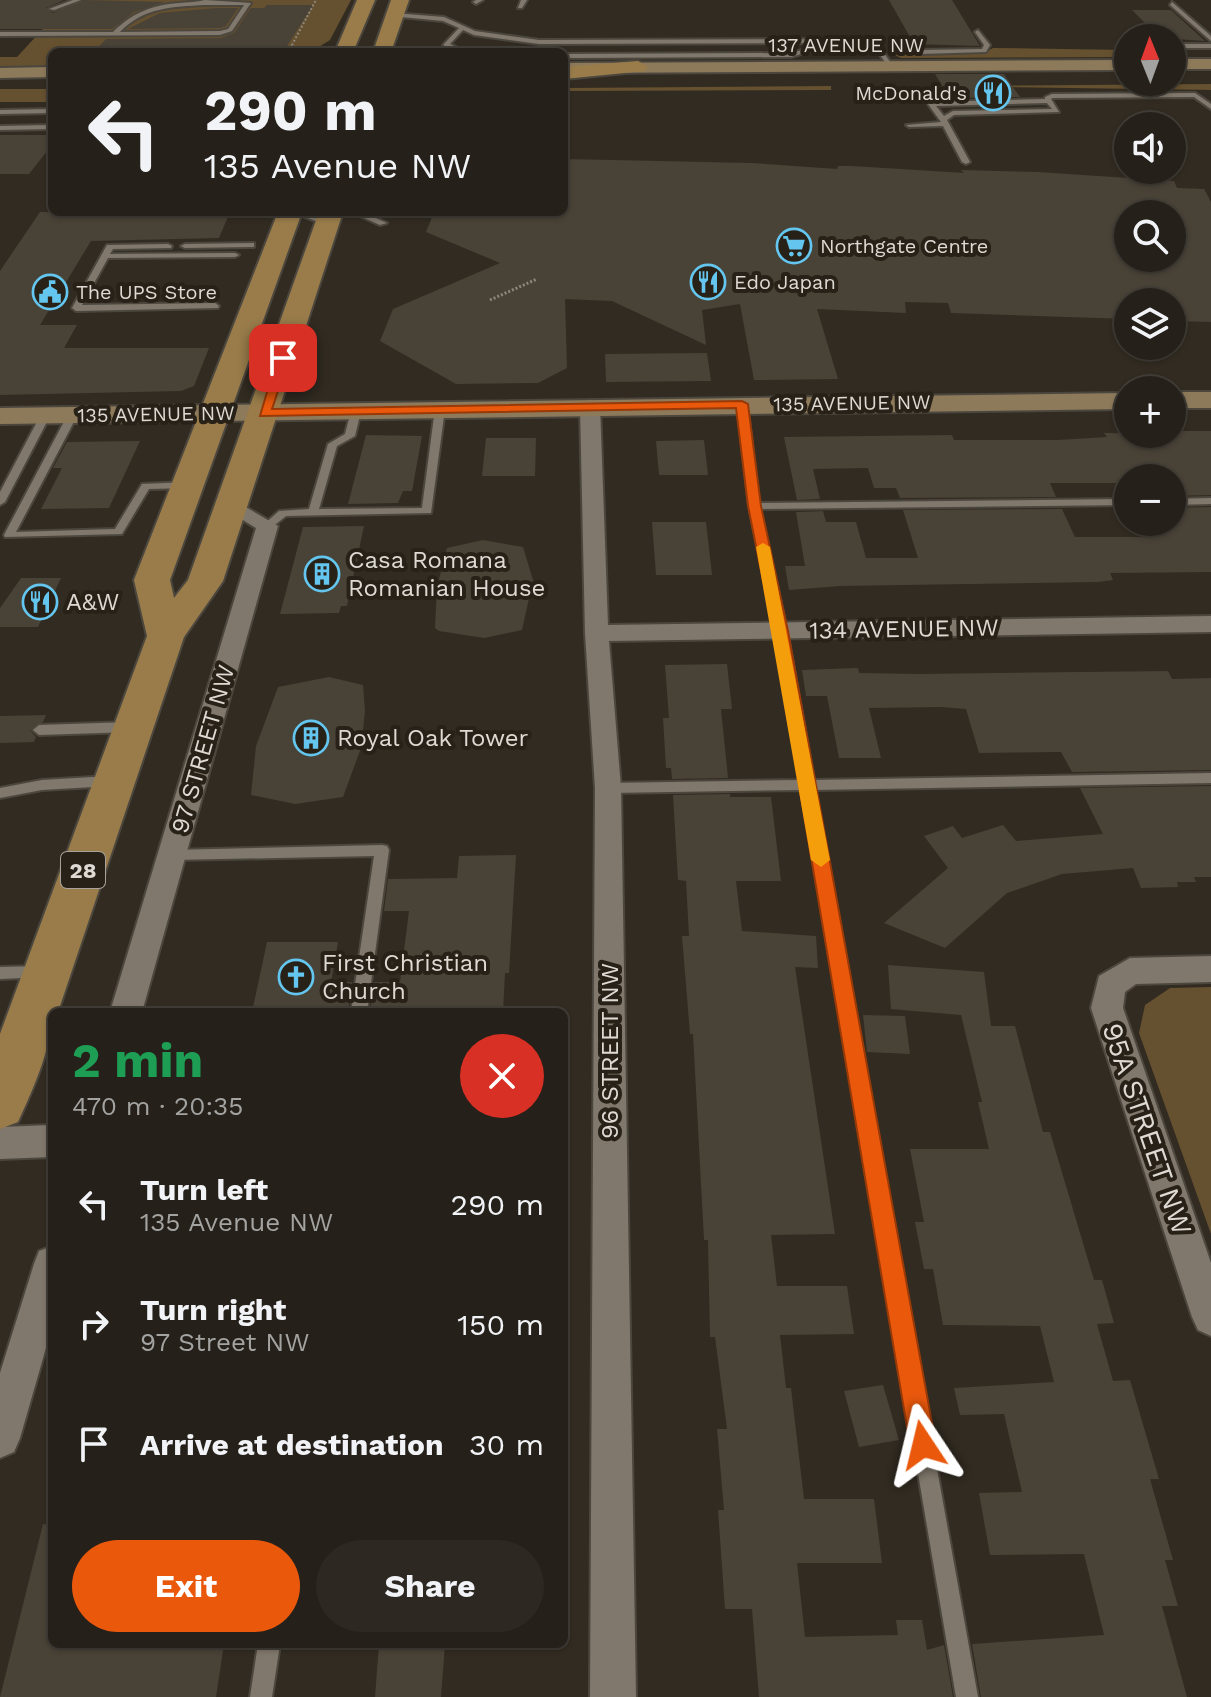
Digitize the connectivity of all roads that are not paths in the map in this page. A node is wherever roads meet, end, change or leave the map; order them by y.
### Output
1 (78, 0) edge
2 (368, 0) edge
3 (207, 2) edge
4 (1172, 4) dead end
5 (396, 8) edge
6 (52, 9) dead end
7 (356, 20) junction
8 (463, 27) junction
9 (978, 32) dead end
10 (115, 33) junction
11 (0, 34) edge
12 (13, 34) junction
13 (1211, 39) edge
14 (7, 41) dead end
15 (832, 43) junction
16 (384, 45) edge
17 (1186, 46) edge
18 (1211, 46) edge
19 (324, 48) edge
20 (346, 48) edge
21 (367, 48) edge
22 (453, 48) edge
23 (909, 48) dead end
24 (791, 55) junction
25 (568, 56) edge
26 (1186, 64) edge
27 (1211, 64) edge
28 (1114, 65) edge
29 (638, 67) joint
30 (757, 67) junction
31 (568, 70) edge
32 (48, 72) edge
33 (0, 73) edge
34 (884, 73) junction
35 (1114, 79) edge
36 (1186, 79) edge
37 (1211, 79) edge
38 (568, 82) edge
39 (0, 84) edge
40 (48, 84) edge
41 (1049, 101) junction
42 (1211, 107) edge
43 (48, 111) edge
44 (0, 112) edge
45 (944, 122) junction
46 (909, 125) dead end
47 (48, 127) edge
48 (0, 128) edge
49 (966, 162) dead end
50 (291, 216) edge
51 (365, 216) edge
52 (329, 217) edge
53 (383, 223) dead end
54 (251, 245) dead end
55 (168, 246) dead end
56 (185, 246) dead end
57 (235, 255) dead end
58 (105, 256) junction
59 (215, 306) dead end
60 (1186, 400) edge
61 (1211, 400) edge
62 (1114, 401) edge
63 (742, 404) junction
64 (590, 406) junction
65 (440, 409) junction
66 (356, 411) junction
67 (265, 413) junction
68 (216, 414) junction
69 (0, 416) edge
70 (59, 416) junction
71 (189, 485) junction
72 (1211, 501) edge
73 (0, 502) edge
74 (1114, 502) edge
75 (1186, 502) edge
76 (232, 505) junction
77 (754, 506) junction
78 (313, 513) junction
79 (267, 526) junction
80 (1211, 624) edge
81 (781, 631) junction
82 (597, 633) junction
83 (166, 636) junction
84 (134, 727) junction
85 (39, 730) dead end
86 (1211, 778) edge
87 (115, 781) junction
88 (808, 785) junction
89 (608, 788) junction
90 (0, 793) edge
91 (172, 855) junction
92 (1211, 969) edge
93 (47, 972) junction
94 (0, 973) edge
95 (127, 1008) edge
96 (360, 1008) edge
97 (0, 1105) edge
98 (48, 1141) edge
99 (0, 1143) edge
100 (48, 1277) edge
101 (1211, 1317) edge
102 (0, 1438) edge
103 (268, 1648) edge
104 (261, 1697) edge
105 (613, 1697) edge
106 (967, 1697) edge

1 - 6 lane
2 - 5 main road
2 - 7 main road
3 - 10 lane
3 - 10 lane
4 - 13 lane
5 - 8 lane
5 - 16 main road
7 - 19 main road
7 - 20 main road
7 - 21 main road
8 - 15 lane
8 - 22 lane
9 - 23 lane
10 - 12 lane
11 - 12 lane
12 - 14 lane
15 - 24 lane
15 - 34 lane
17 - 18 lane
24 - 25 lane
24 - 30 lane
26 - 27 main road
28 - 34 main road
29 - 30 main road, 137 AVENUE NW
29 - 31 main road
30 - 34 main road, 137 AVENUE NW
32 - 33 main road
34 - 35 main road, 137 AVENUE NW
34 - 38 main road, 137 AVENUE NW
36 - 37 main road
39 - 40 main road
41 - 42 lane
41 - 45 lane
41 - 45 lane
43 - 44 lane
45 - 46 lane
45 - 49 lane
47 - 48 lane
50 - 68 main road
51 - 53 lane
52 - 67 main road
54 - 56 lane
55 - 58 lane
57 - 58 lane
58 - 59 lane
60 - 61 main road
62 - 63 main road, 135 AVENUE NW
63 - 64 main road, 135 AVENUE NW
63 - 77 lane
64 - 65 main road, 135 AVENUE NW
64 - 82 street, 96 STREET NW
65 - 66 main road, 135 AVENUE NW
65 - 78 lane
66 - 67 main road, 135 AVENUE NW
66 - 78 lane
67 - 68 main road, 135 AVENUE NW
67 - 76 main road
68 - 70 main road, 135 AVENUE NW
68 - 71 main road
69 - 70 main road, 135 AVENUE NW
70 - 71 lane
70 - 73 lane
71 - 83 main road
72 - 75 lane
74 - 77 lane
76 - 79 street
76 - 83 main road
77 - 81 lane
78 - 79 lane
79 - 91 street, 97 STREET NW
80 - 81 street, 134 AVENUE NW
81 - 82 street, 134 AVENUE NW
81 - 88 lane
82 - 89 street, 96 STREET NW
83 - 84 main road, 28
84 - 85 lane
84 - 87 main road, 28
86 - 88 lane
87 - 90 lane
87 - 93 main road, 28
88 - 89 lane
88 - 106 lane
89 - 105 street, 96 STREET NW
91 - 95 street, 97 STREET NW
91 - 96 lane
92 - 101 street, 95A STREET NW
93 - 94 lane
93 - 97 main road, 28
98 - 99 street
100 - 102 street
103 - 104 lane

